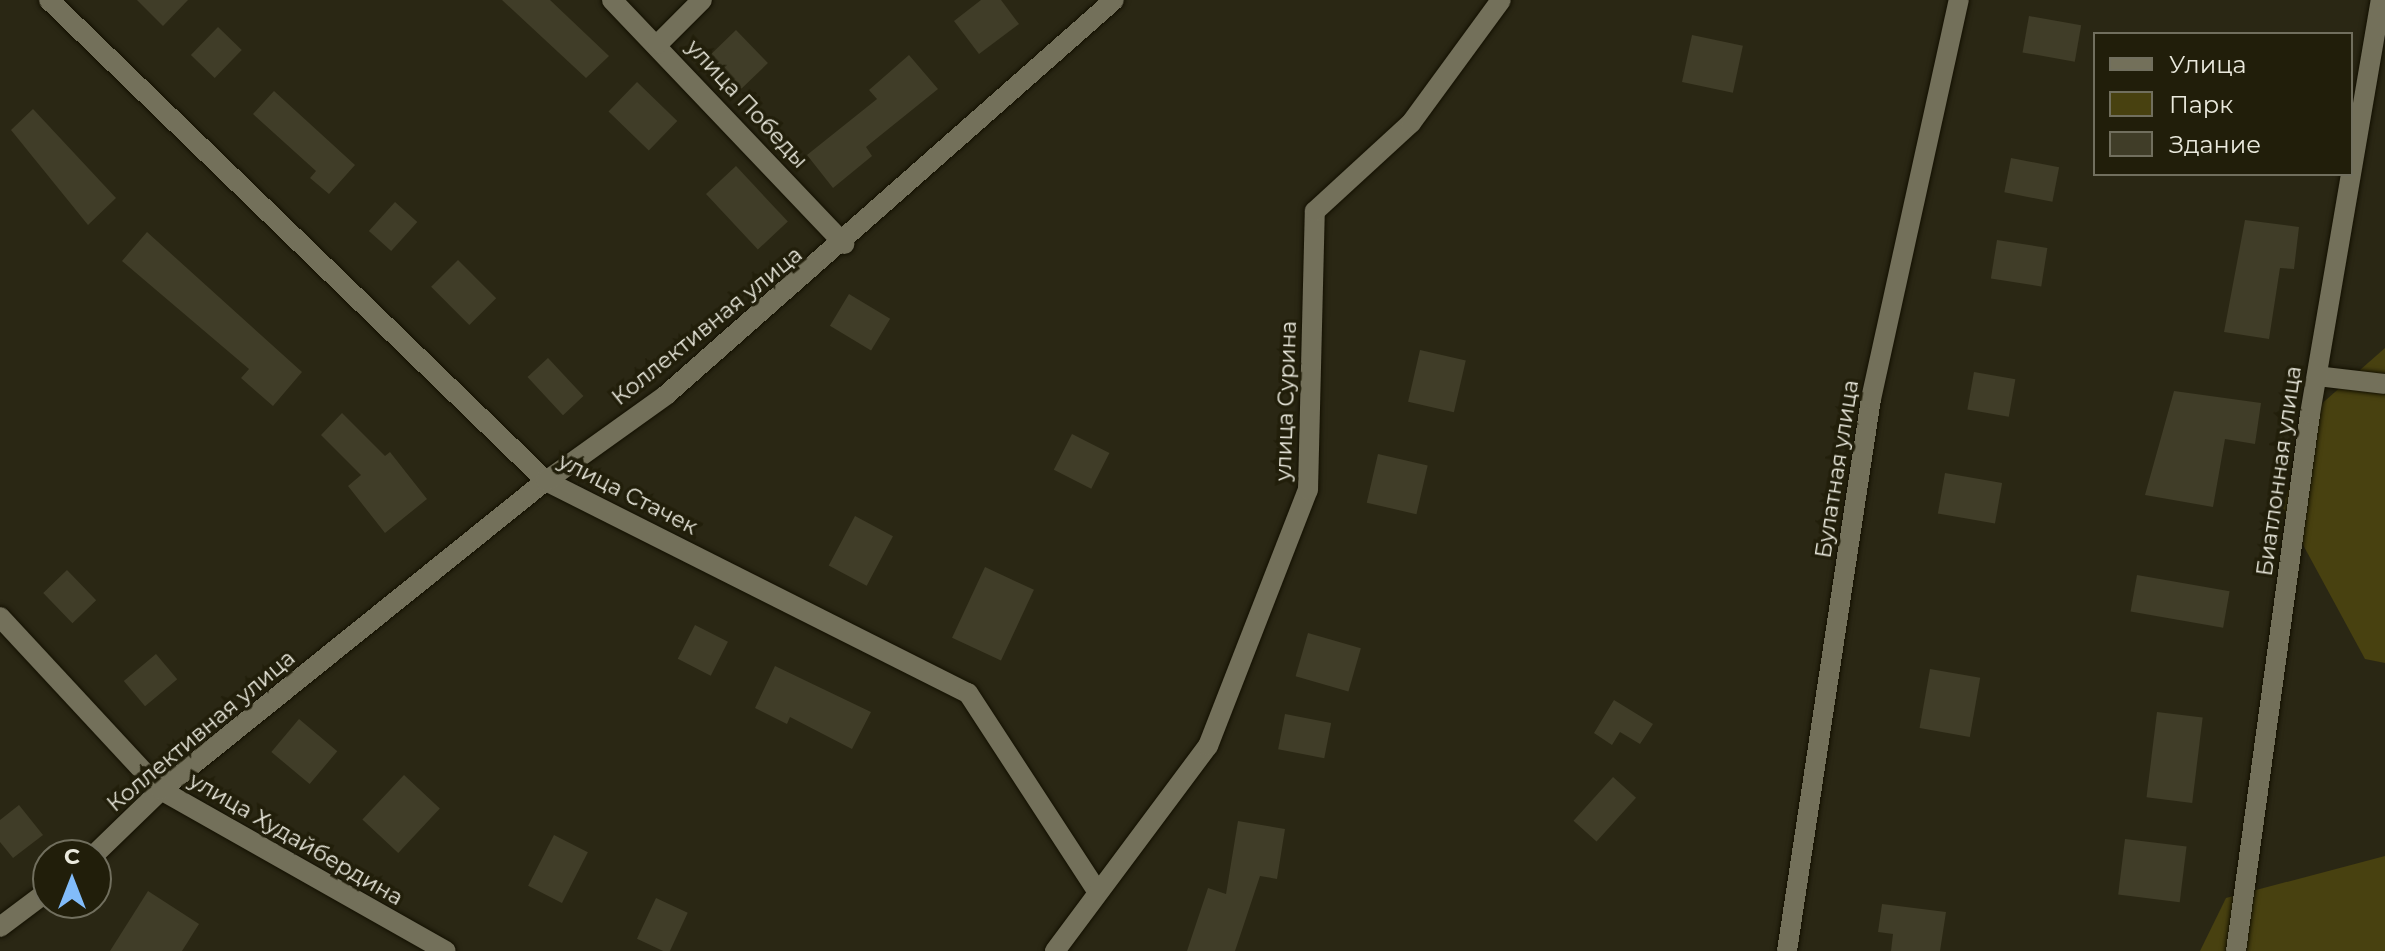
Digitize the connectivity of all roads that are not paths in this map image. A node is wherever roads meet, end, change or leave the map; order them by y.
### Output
1 (49, 0) edge
2 (612, 0) edge
3 (702, 0) edge
4 (1114, 0) edge
5 (1501, 0) edge
6 (1959, 0) edge
7 (2381, 0) edge
8 (658, 44) junction
9 (2353, 164) edge
10 (2351, 176) edge
11 (844, 244) junction
12 (2317, 376) junction
13 (2385, 384) edge
14 (546, 481) junction
15 (0, 617) edge
16 (161, 790) junction
17 (110, 839) edge
18 (1095, 888) junction
19 (32, 903) edge
20 (0, 927) edge
21 (446, 951) edge
22 (1055, 951) edge
23 (1787, 951) edge
24 (2236, 951) edge

1 - 14 street, улица Стачек
2 - 8 street, улица Победы
3 - 8 street
4 - 11 street, Коллективная улица
5 - 18 street, улица Сурина
6 - 23 street, Булатная улица
7 - 9 street, Биатлонная улица
8 - 11 street, улица Победы
10 - 12 street, Биатлонная улица
11 - 14 street, Коллективная улица
12 - 13 street
12 - 24 street, Биатлонная улица
14 - 16 street, Коллективная улица
14 - 18 street, улица Стачек
15 - 16 street, улица Худайбердина
16 - 17 street, Коллективная улица
16 - 21 street, улица Худайбердина
18 - 22 street, улица Сурина
19 - 20 street

